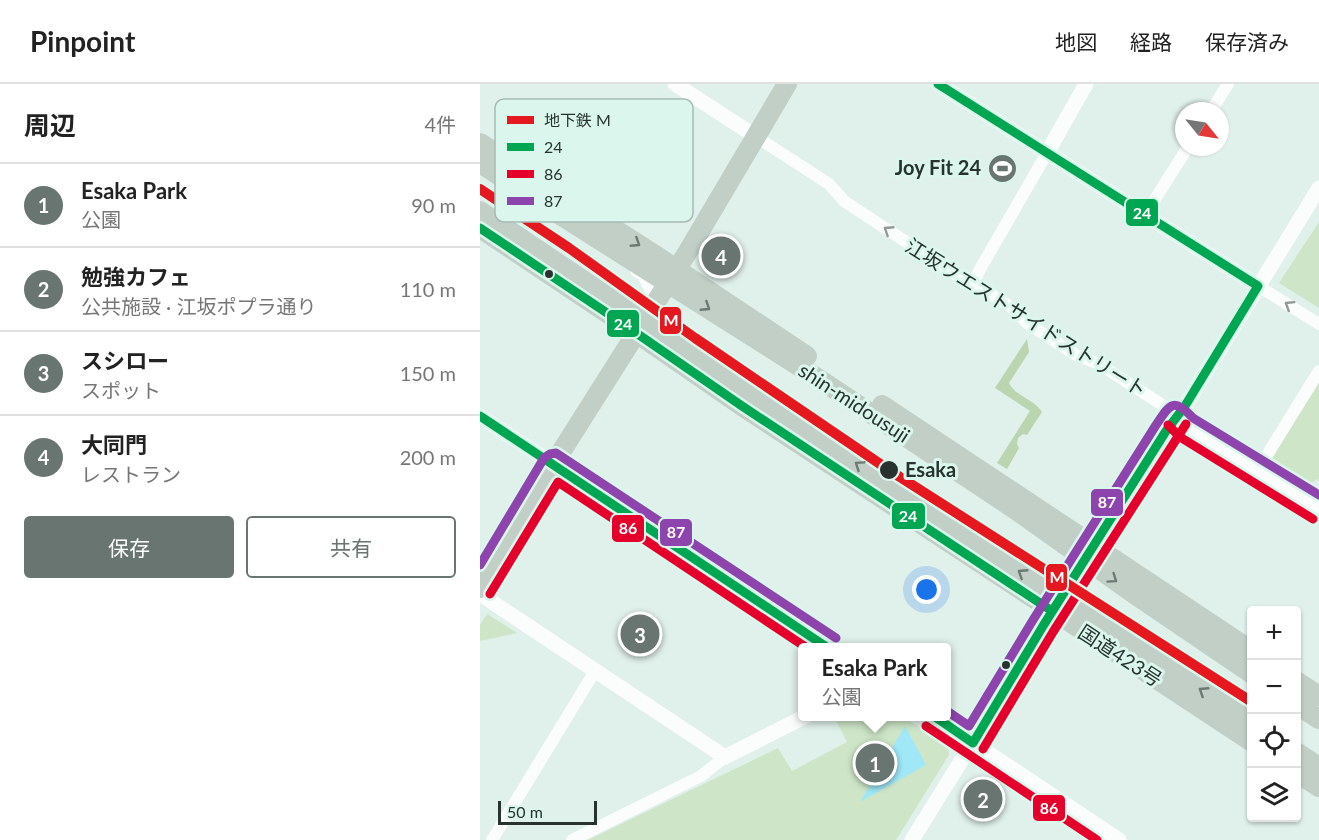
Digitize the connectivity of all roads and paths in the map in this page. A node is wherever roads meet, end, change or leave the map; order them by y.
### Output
1 (675, 84) edge
2 (787, 84) edge
3 (1086, 84) edge
4 (1228, 84) edge
5 (942, 85) edge
6 (1217, 102) edge
7 (755, 136) junction
8 (480, 143) edge
9 (495, 153) edge
10 (1047, 153) junction
11 (1182, 156) edge
12 (480, 162) edge
13 (495, 172) edge
14 (1319, 188) edge
15 (480, 211) edge
16 (1145, 215) junction
17 (495, 221) edge
18 (496, 222) edge
19 (571, 222) edge
20 (593, 222) edge
21 (604, 222) edge
22 (480, 228) edge
23 (676, 269) junction
24 (974, 283) junction
25 (1258, 286) junction
26 (656, 302) junction
27 (1319, 324) edge
28 (636, 334) junction
29 (1319, 371) edge
30 (742, 406) junction
31 (480, 416) edge
32 (1176, 417) junction
33 (554, 465) junction
34 (1257, 471) junction
35 (1317, 505) edge
36 (1094, 546) junction
37 (480, 588) edge
38 (480, 594) edge
39 (1052, 611) junction
40 (821, 643) edge
41 (1247, 661) edge
42 (1247, 661) edge
43 (595, 671) junction
44 (1301, 684) edge
45 (1319, 696) edge
46 (1301, 697) edge
47 (1301, 707) edge
48 (1319, 709) edge
49 (1319, 718) edge
50 (1247, 720) edge
51 (798, 721) edge
52 (939, 721) edge
53 (1247, 739) edge
54 (973, 743) junction
55 (1301, 755) edge
56 (725, 758) junction
57 (1319, 767) edge
58 (1301, 775) edge
59 (1319, 787) edge
60 (492, 840) edge
61 (573, 840) edge
62 (912, 840) edge
63 (1119, 840) edge

1 - 7 street, 江坂ウエストサイドストリート
2 - 7 highway
3 - 10 street
4 - 6 street
5 - 10 street
7 - 23 highway
24 -> 7 street, 江坂ウエストサイドストリート
8 - 9 highway
10 - 16 street
10 - 24 street
11 - 16 street
12 -> 13 highway, shin-midousuji
14 - 25 street
17 -> 15 highway
16 - 25 street
50 -> 18 highway
19 -> 41 highway, shin-midousuji
20 - 26 street
21 -> 23 highway
22 - 28 highway, 国道423号
23 - 26 highway
23 - 36 highway
24 - 32 street, 江坂ウエストサイドストリート
27 -> 25 street
25 - 32 street
26 - 28 highway
26 - 30 street
28 - 30 highway, 国道423号
28 - 33 highway
29 - 34 street
30 - 39 highway, 国道423号
31 - 33 street
32 - 34 street, 江坂ウエストサイドストリート
32 - 36 street
33 - 37 highway
33 - 40 street
34 - 35 street, 江坂ウエストサイドストリート
36 - 39 street
36 - 42 highway
38 - 43 street
39 - 53 highway, 国道423号
39 - 54 street
43 - 56 street
43 - 60 street
44 - 45 highway
46 - 48 street
47 - 49 highway
51 - 56 street
52 - 54 street
54 - 62 street
54 - 63 street
55 - 57 highway
56 - 61 street
58 - 59 highway

